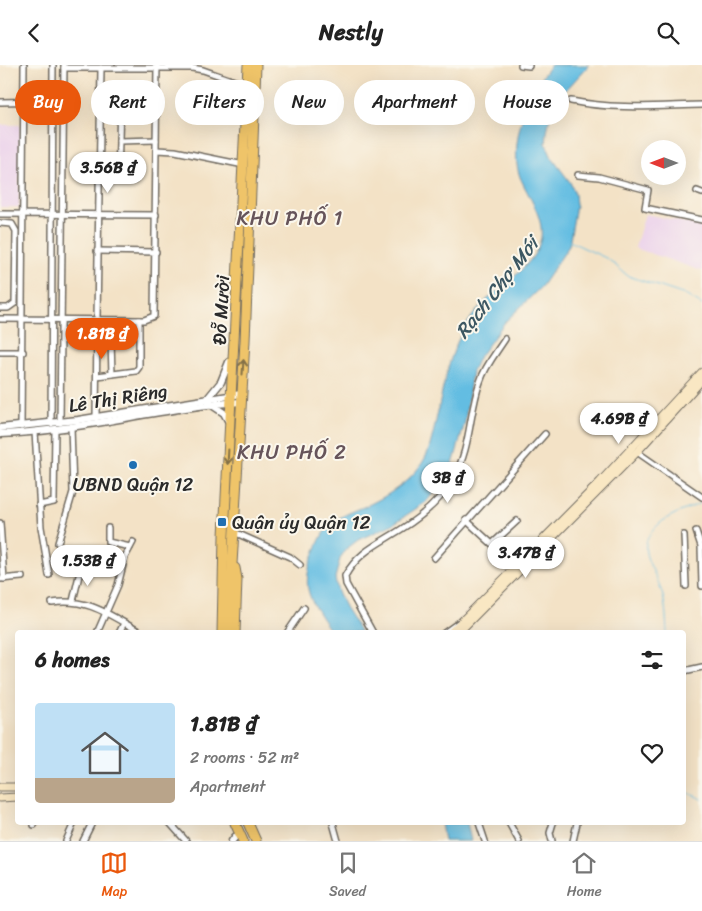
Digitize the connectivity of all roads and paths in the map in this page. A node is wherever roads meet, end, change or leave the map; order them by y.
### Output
1 (24, 65) edge
2 (53, 65) edge
3 (244, 65) edge
4 (248, 65) edge
5 (256, 65) edge
6 (262, 65) edge
7 (64, 67) edge
8 (122, 67) edge
9 (157, 67) edge
10 (101, 68) junction
11 (24, 80) edge
12 (53, 80) edge
13 (101, 80) edge
14 (232, 80) edge
15 (243, 80) edge
16 (0, 101) edge
17 (571, 101) dead end
18 (15, 102) edge
19 (702, 105) edge
20 (24, 125) edge
21 (52, 125) edge
22 (99, 125) edge
23 (119, 125) edge
24 (241, 125) edge
25 (119, 141) junction
26 (156, 141) junction
27 (156, 150) junction
28 (239, 164) junction
29 (578, 175) dead end
30 (98, 179) junction
31 (118, 179) junction
32 (134, 180) dead end
33 (0, 214) edge
34 (52, 214) junction
35 (63, 214) junction
36 (23, 215) junction
37 (97, 215) junction
38 (156, 215) junction
39 (702, 220) edge
40 (0, 223) edge
41 (97, 251) junction
42 (156, 251) junction
43 (0, 308) edge
44 (0, 319) edge
45 (23, 319) junction
46 (51, 319) junction
47 (62, 319) junction
48 (97, 319) junction
49 (139, 320) junction
50 (97, 329) dead end
51 (505, 339) dead end
52 (97, 340) junction
53 (245, 341) junction
54 (0, 352) edge
55 (23, 352) junction
56 (229, 362) junction
57 (702, 372) edge
58 (234, 373) junction
59 (112, 374) junction
60 (97, 376) junction
61 (702, 380) edge
62 (237, 400) junction
63 (209, 402) junction
64 (96, 417) junction
65 (60, 423) junction
66 (229, 423) junction
67 (53, 426) junction
68 (21, 427) junction
69 (71, 427) junction
70 (0, 428) edge
71 (35, 432) junction
72 (0, 434) edge
73 (545, 434) dead end
74 (634, 450) junction
75 (701, 497) edge
76 (40, 505) junction
77 (466, 520) junction
78 (517, 521) dead end
79 (0, 523) edge
80 (108, 528) dead end
81 (696, 531) dead end
82 (234, 532) junction
83 (551, 534) junction
84 (684, 535) dead end
85 (58, 543) dead end
86 (1, 544) edge
87 (228, 557) junction
88 (434, 558) dead end
89 (300, 565) dead end
90 (81, 567) dead end
91 (49, 575) dead end
92 (22, 577) dead end
93 (228, 578) junction
94 (2, 579) edge
95 (686, 586) dead end
96 (702, 586) edge
97 (74, 601) junction
98 (52, 603) dead end
99 (304, 609) dead end
100 (106, 613) junction
101 (124, 623) junction
102 (460, 623) junction
103 (98, 630) edge
104 (120, 630) edge
105 (137, 630) edge
106 (217, 630) edge
107 (222, 630) edge
108 (228, 630) edge
109 (235, 630) edge
110 (289, 630) edge
111 (371, 630) edge
112 (447, 630) edge
113 (453, 630) edge
114 (461, 630) edge
115 (702, 667) edge
116 (686, 671) edge
117 (0, 787) edge
118 (15, 787) edge
119 (15, 797) edge
120 (0, 798) edge
121 (73, 825) edge
122 (91, 825) edge
123 (172, 825) edge
124 (231, 825) edge
125 (235, 825) edge
126 (242, 825) edge
127 (249, 825) edge
128 (334, 825) edge
129 (480, 825) edge
130 (510, 825) edge
131 (552, 825) edge
132 (577, 825) edge
133 (237, 840) edge
134 (66, 841) edge
135 (83, 841) edge
136 (186, 841) edge
137 (248, 841) edge
138 (256, 841) edge
139 (338, 841) edge
140 (485, 841) edge
141 (519, 841) edge
142 (552, 841) edge
143 (573, 841) edge

1 - 11 street
2 - 12 street
3 - 15 highway, Đỗ Mười
4 - 58 highway, Đỗ Mười
5 - 53 highway, Đỗ Mười
6 - 53 highway, Đỗ Mười
7 - 10 street
7 - 35 street
8 - 9 street
8 - 10 street
9 - 14 street
9 - 26 street
10 - 13 street
16 - 18 street
17 - 19 street
20 - 36 street
21 - 34 street
22 - 30 street
23 - 25 street
24 - 28 highway, Đỗ Mười
25 - 26 street
25 - 31 street
26 - 27 street
27 - 28 street
27 - 38 street
28 - 56 highway, Đỗ Mười
29 - 39 street
30 - 31 street
30 - 37 street
31 - 32 street
33 - 36 street
34 - 35 street
34 - 36 street
34 - 46 street
35 - 37 street
35 - 47 street
36 - 45 street
37 - 38 street
37 - 41 street
38 - 42 street
40 - 43 street
41 - 42 street
41 - 48 street
42 - 49 street
44 - 45 street
45 - 46 street
45 - 55 street
46 - 47 street
46 - 67 street
47 - 48 street
47 - 65 street
48 - 49 street
49 - 59 street
50 - 52 street
51 - 111 street
52 - 59 street
52 - 60 street
62 -> 53 highway, Đỗ Mười
54 - 55 street
55 - 68 street
56 - 58 highway
56 - 63 street
57 - 74 main road
58 - 62 highway, Đỗ Mười
59 - 60 street
60 - 64 street
61 - 74 main road
62 - 63 street, Lê Thị Riêng
62 - 66 highway, Đỗ Mười
62 - 82 highway, Đỗ Mười
63 - 64 street, Lê Thị Riêng
63 - 66 street
63 - 69 street, Lê Thị Riêng
64 - 65 street, Lê Thị Riêng
65 - 67 street, Lê Thị Riêng
66 -> 87 highway, Đỗ Mười
67 - 68 street, Lê Thị Riêng
67 - 69 street, Lê Thị Riêng
67 - 71 street, Lê Thị Riêng
67 - 76 street
68 - 70 street, Lê Thị Riêng
69 - 85 street
71 - 72 street, Lê Thị Riêng
71 - 76 street
73 - 77 street
74 - 75 street
74 - 83 main road
76 - 91 street
77 - 78 street
77 - 88 street
79 - 86 street
80 - 100 street
81 - 96 street
82 - 87 highway, Đỗ Mười
82 - 89 street
83 - 102 main road
83 - 114 main road
84 - 95 street
86 - 94 street
87 - 93 highway, Đỗ Mười
87 - 106 highway, Đỗ Mười
87 - 109 highway, Đỗ Mười
90 - 97 street
92 - 94 street
93 - 107 highway
93 - 108 highway
97 - 98 street
97 - 100 street
99 - 110 street
100 - 101 street
100 - 103 street
101 - 104 street
101 - 105 street
102 - 112 street
102 - 113 main road
115 - 116 street
117 - 118 main road
119 - 120 main road
121 - 134 street
122 - 135 street
123 - 136 street
124 - 133 highway
125 - 133 highway
126 - 137 highway
127 - 138 highway
128 - 139 street
129 - 140 street
130 - 141 street
131 - 142 street
132 - 143 street

